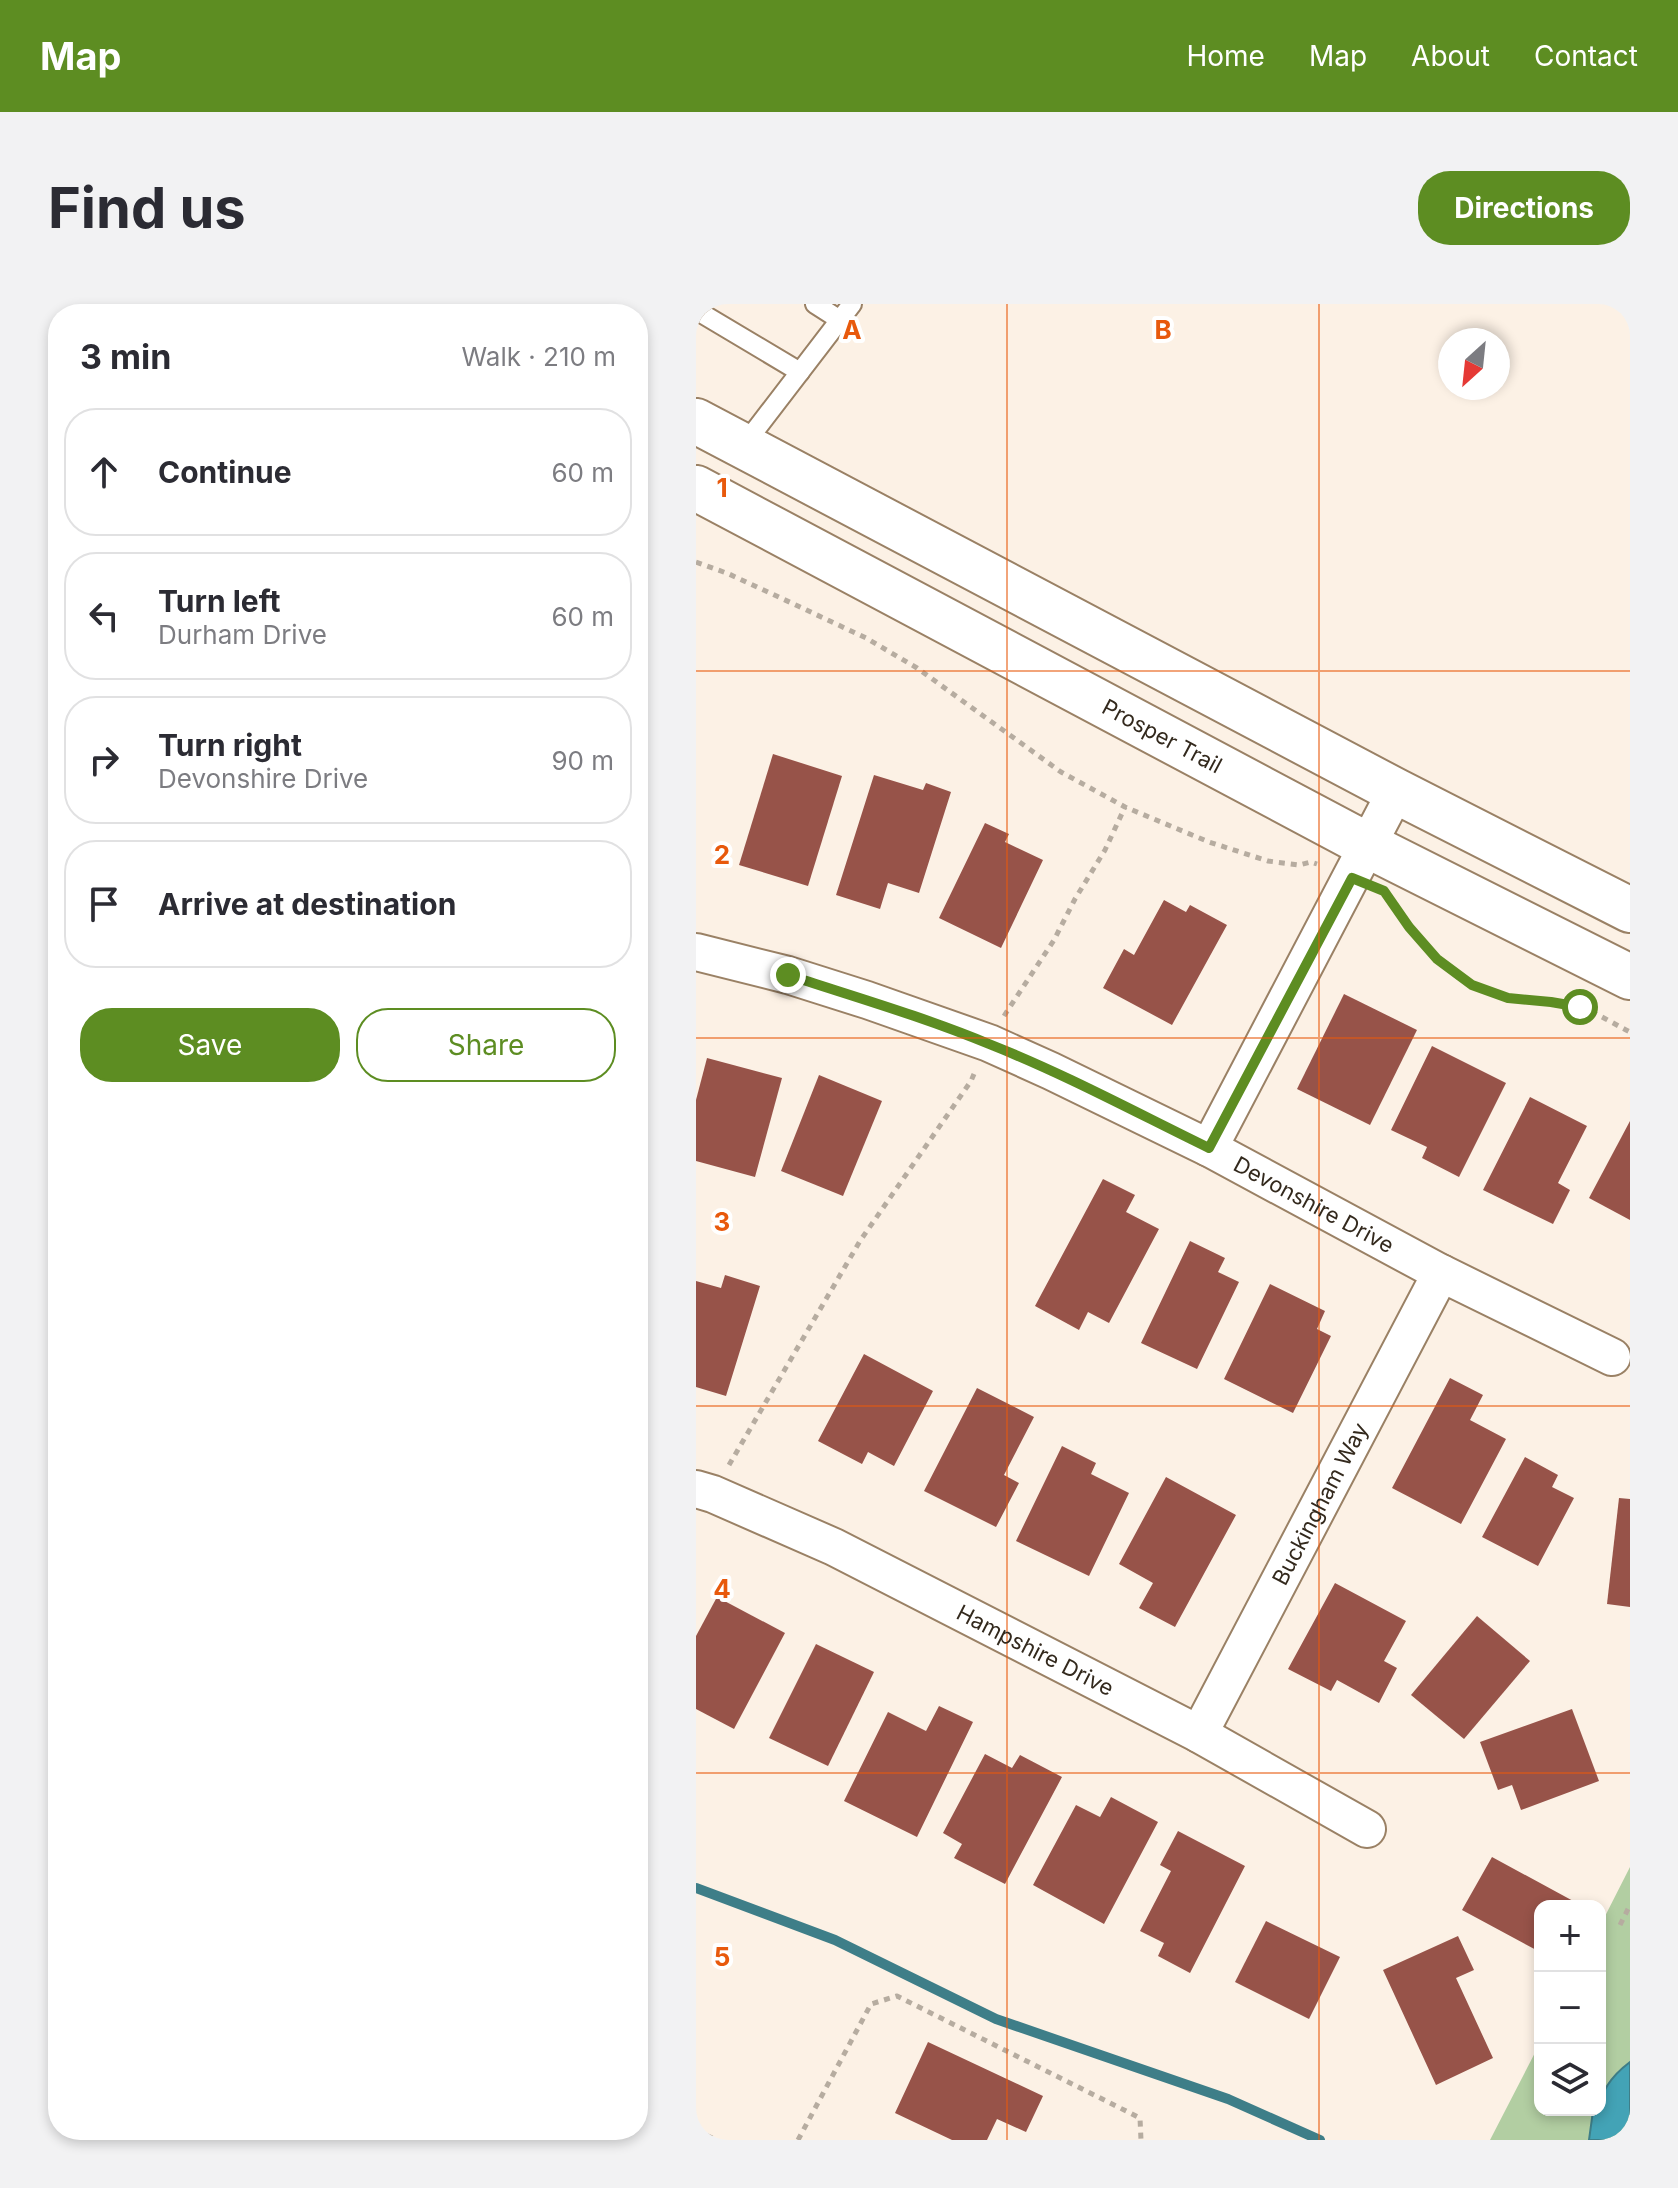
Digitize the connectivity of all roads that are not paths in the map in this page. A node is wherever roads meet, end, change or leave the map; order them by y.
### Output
1 (815, 304) edge
2 (852, 304) edge
3 (696, 310) edge
4 (840, 320) junction
5 (800, 372) junction
6 (696, 421) edge
7 (744, 445) junction
8 (706, 493) edge
9 (1396, 791) junction
10 (1360, 862) junction
11 (1630, 910) edge
12 (696, 952) edge
13 (1630, 977) edge
14 (1209, 1148) junction
15 (1441, 1273) junction
16 (1612, 1357) dead end
17 (709, 1482) edge
18 (1199, 1734) junction
19 (1367, 1829) dead end

1 - 4 lane
2 - 4 lane
3 - 5 lane
4 - 5 lane
5 - 7 lane
6 - 7 main road
7 - 8 main road
7 - 9 main road
8 - 10 main road, Prosper Trail
9 - 10 street
9 - 11 main road
10 - 13 main road, Prosper Trail
10 - 14 street
12 - 14 street, Devonshire Drive
14 - 15 street, Devonshire Drive
15 - 16 street, Devonshire Drive
15 - 18 street, Buckingham Way
17 - 18 street, Hampshire Drive
18 - 19 street, Hampshire Drive

